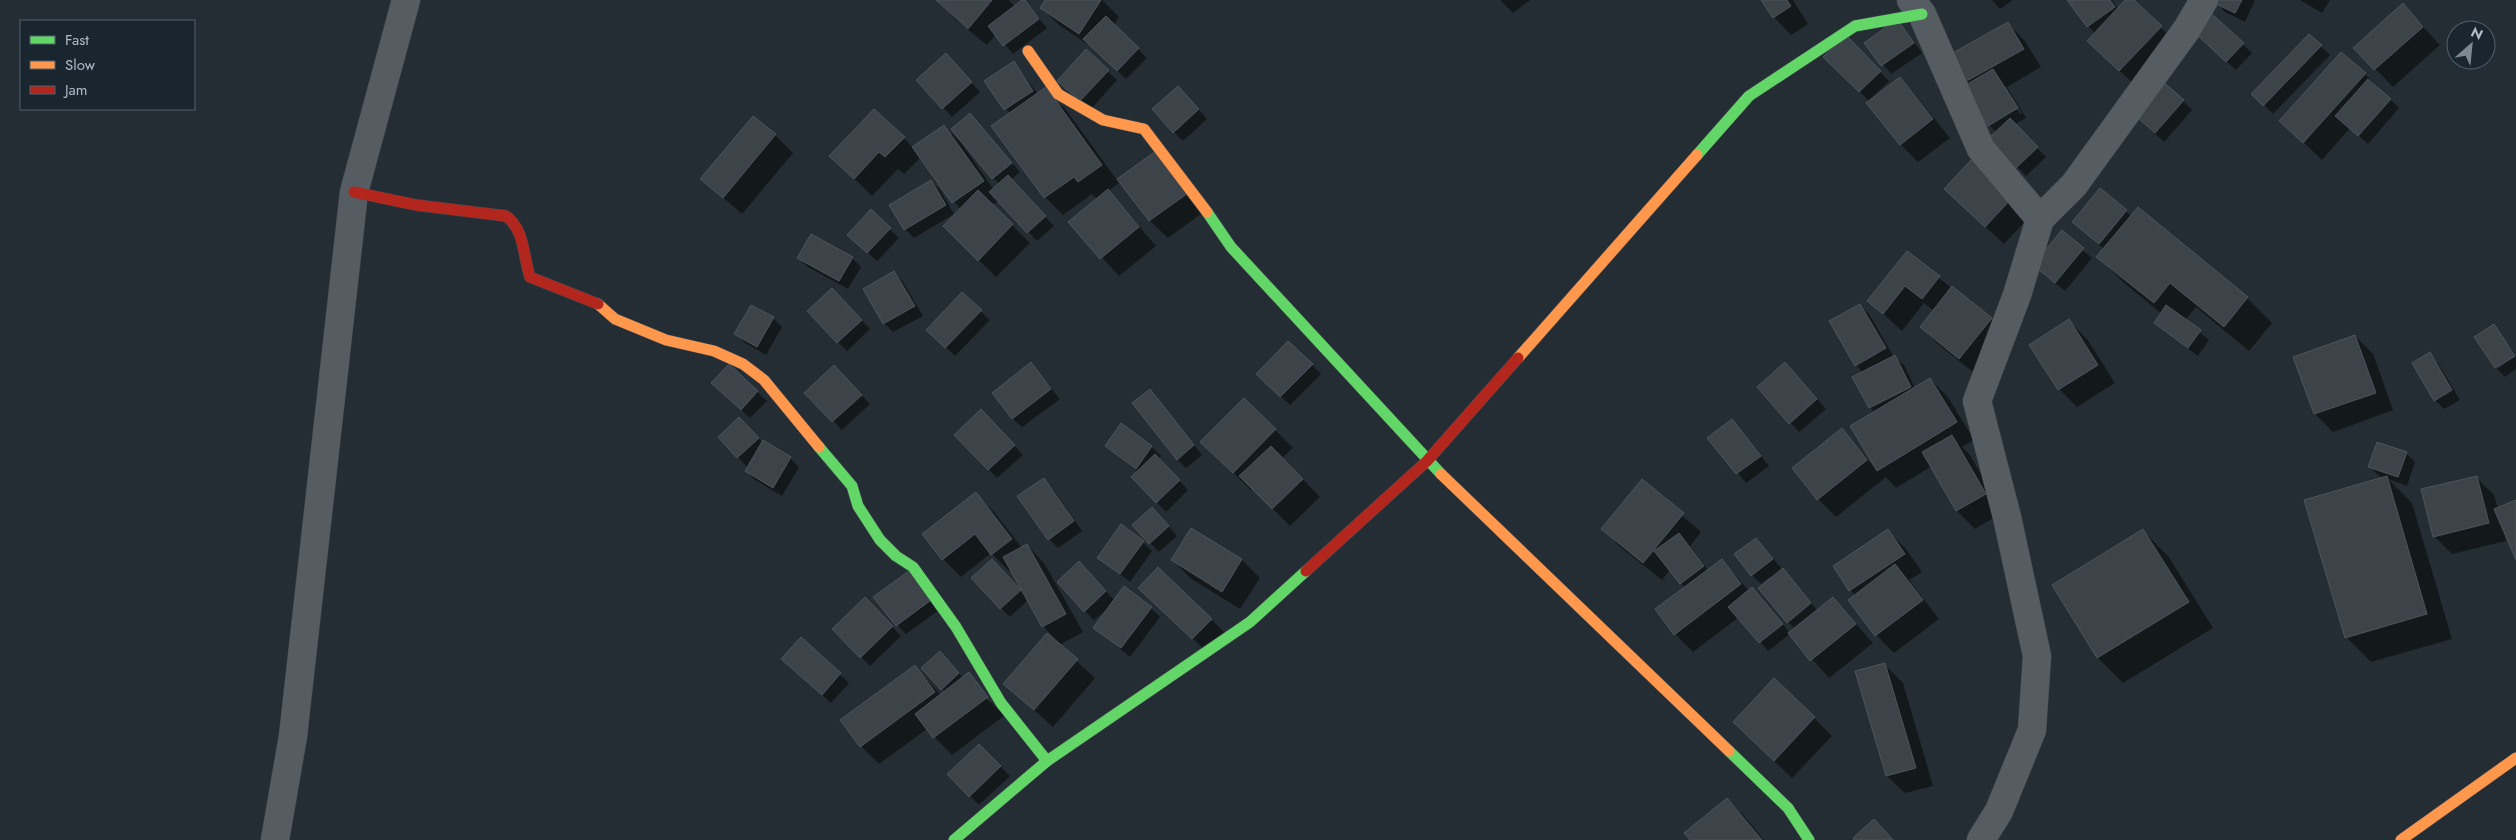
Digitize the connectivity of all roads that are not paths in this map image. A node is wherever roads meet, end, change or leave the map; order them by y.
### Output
1 (406, 0) edge
2 (2204, 0) edge
3 (1917, 7) edge
4 (1028, 51) dead end
5 (354, 192) junction
6 (2040, 219) junction
7 (1427, 462) junction
8 (2516, 758) edge
9 (1047, 761) junction
10 (274, 840) edge
11 (954, 840) edge
12 (1809, 840) edge
13 (1981, 840) edge
14 (2401, 840) edge

1 - 5 street
2 - 6 street
3 - 6 street
3 - 7 street
4 - 7 street
5 - 9 street
5 - 10 street
6 - 13 street
7 - 9 street
7 - 12 street
8 - 14 street
9 - 11 street

